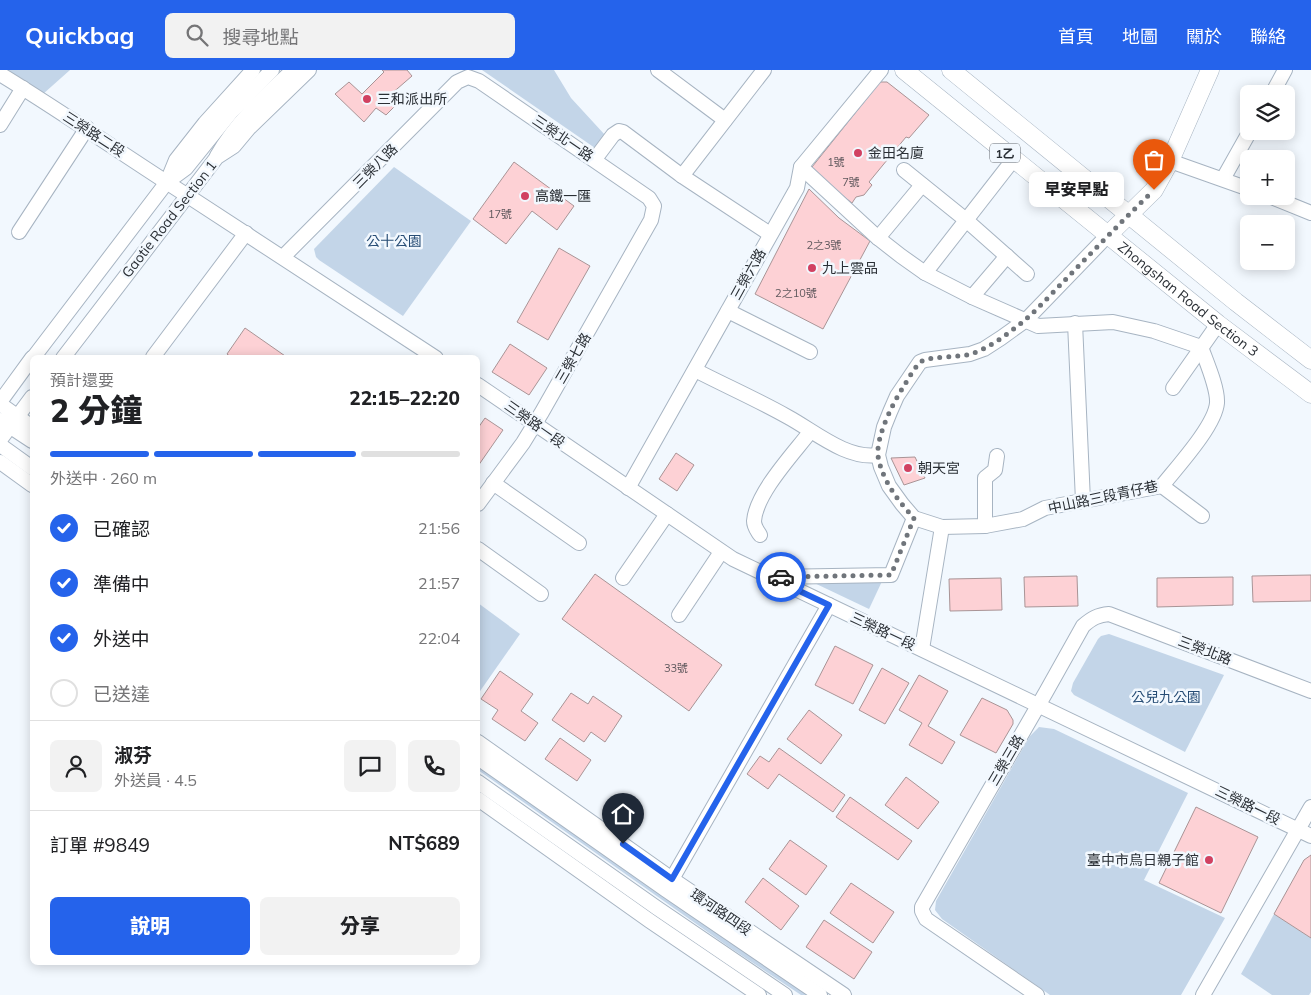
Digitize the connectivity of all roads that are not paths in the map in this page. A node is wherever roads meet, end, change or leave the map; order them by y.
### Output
1 (253, 70) edge
2 (272, 70) edge
3 (294, 70) edge
4 (309, 70) edge
5 (658, 70) edge
6 (764, 70) edge
7 (881, 70) edge
8 (904, 70) edge
9 (951, 70) edge
10 (1210, 70) edge
11 (1285, 70) edge
12 (0, 74) edge
13 (468, 77) joint
14 (1277, 85) edge
15 (23, 88) junction
16 (725, 120) junction
17 (0, 125) edge
18 (87, 128) junction
19 (1245, 140) edge
20 (216, 157) junction
21 (595, 159) junction
22 (1013, 160) junction
23 (1170, 161) junction
24 (801, 167) junction
25 (904, 170) dead end
26 (682, 176) junction
27 (1223, 179) junction
28 (167, 182) junction
29 (922, 185) junction
30 (1240, 186) edge
31 (187, 196) junction
32 (1291, 205) edge
33 (654, 206) joint
34 (1311, 213) edge
35 (1128, 215) junction
36 (966, 220) junction
37 (20, 232) dead end
38 (246, 233) junction
39 (770, 234) junction
40 (1108, 235) junction
41 (878, 238) junction
42 (283, 256) junction
43 (1007, 256) junction
44 (925, 273) junction
45 (1027, 274) dead end
46 (972, 297) junction
47 (728, 311) junction
48 (1026, 320) junction
49 (1075, 323) junction
50 (1218, 324) junction
51 (1201, 347) junction
52 (810, 352) dead end
53 (35, 355) edge
54 (65, 355) edge
55 (154, 355) edge
56 (432, 355) edge
57 (1311, 360) edge
58 (30, 362) edge
59 (695, 370) junction
60 (480, 386) edge
61 (1173, 388) dead end
62 (1311, 394) edge
63 (30, 399) edge
64 (0, 403) edge
65 (9, 421) edge
66 (535, 424) junction
67 (30, 426) edge
68 (810, 432) junction
69 (30, 439) edge
70 (0, 440) edge
71 (0, 445) edge
72 (878, 455) junction
73 (997, 456) dead end
74 (0, 462) edge
75 (30, 467) edge
76 (493, 483) junction
77 (30, 484) edge
78 (1162, 486) junction
79 (628, 488) junction
80 (480, 501) edge
81 (1083, 501) junction
82 (667, 514) junction
83 (1202, 516) dead end
84 (914, 518) junction
85 (985, 526) junction
86 (942, 527) junction
87 (760, 535) dead end
88 (579, 543) dead end
89 (480, 550) edge
90 (721, 552) junction
91 (770, 577) junction
92 (623, 578) dead end
93 (541, 594) dead end
94 (829, 605) junction
95 (679, 615) dead end
96 (1098, 615) joint
97 (922, 649) junction
98 (1311, 691) edge
99 (1039, 705) junction
100 (480, 743) edge
101 (480, 759) edge
102 (480, 783) edge
103 (480, 801) edge
104 (1311, 807) edge
105 (1298, 829) junction
106 (1311, 836) edge
107 (672, 879) junction
108 (759, 995) edge
109 (785, 995) edge
110 (820, 995) edge
111 (844, 995) edge
112 (1037, 995) edge
113 (1203, 995) edge

1 - 28 street, Gaotie Road Section 1
2 - 28 street
3 - 20 street
4 - 20 street, Gaotie Road Section 1
5 - 16 street
6 - 16 street
7 - 24 street, 三榮六路
8 - 22 main road, Zhongshan Road Section 3 / 1乙
9 - 35 main road, Zhongshan Road Section 3 / 1乙
10 - 23 main road
11 - 14 street
12 - 15 street, 三榮路二段
13 - 21 street, 三榮北一路
13 - 42 street, 三榮八路
15 - 17 street
15 - 18 street, 三榮路二段
16 - 26 street
18 - 28 street, 三榮路二段
18 - 37 street
19 - 27 street
20 - 31 street, Gaotie Road Section 1
21 - 26 street
21 - 33 street, 三榮北一路
22 - 36 street
22 - 40 main road, Zhongshan Road Section 3 / 1乙
23 - 27 street
23 - 35 main road
24 - 39 street, 三榮六路
24 - 41 street
25 - 29 street
26 - 39 street
27 - 30 street
28 - 31 street, 三榮路二段
28 - 53 street, Gaotie Road Section 1
29 - 36 street
29 - 41 street
31 - 38 street
31 - 54 street, Gaotie Road Section 1
32 - 34 street
33 - 66 street, 三榮七路
35 - 40 main road
35 - 57 main road, Zhongshan Road Section 3 / 1乙
36 - 43 street
36 - 44 street
38 - 42 street
38 - 55 street
39 - 47 street, 三榮六路
40 - 48 street
40 - 50 main road, Zhongshan Road Section 3 / 1乙
41 - 44 street
42 - 56 street
43 - 45 street
43 - 46 street
44 - 46 street
46 - 48 street
47 - 52 street
47 - 59 street, 三榮六路
48 - 49 street
48 - 72 street
49 - 51 street
49 - 81 street
50 - 51 street
50 - 62 main road, Zhongshan Road Section 3 / 1乙
51 - 61 street
51 - 78 street, 中山路三段青仔巷
58 - 64 street, Gaotie Road Section 1
59 - 68 street
59 - 79 street, 三榮六路
60 - 66 street, 三榮路一段
63 - 65 street
64 - 65 street
65 - 67 street
65 - 69 street
65 - 70 street
66 - 76 street, 三榮七路
66 - 79 street, 三榮路一段
68 - 72 street
68 - 87 street
71 - 75 street
72 - 84 street
73 - 85 street
74 - 77 street
76 - 80 street, 三榮七路
76 - 88 street
78 - 81 street, 中山路三段青仔巷
78 - 83 street
79 - 82 street, 三榮路一段
81 - 85 street, 中山路三段青仔巷
82 - 90 street, 三榮路一段
82 - 92 street
84 - 86 street, 中山路三段青仔巷
84 - 91 street
85 - 86 street, 中山路三段青仔巷
86 - 97 street
89 - 93 street
90 - 91 street, 三榮路一段
90 - 95 street
91 - 94 street, 三榮路一段
94 - 97 street, 三榮路一段
94 - 107 street
96 - 98 street, 三榮北路
96 - 99 street, 三榮三路
97 - 99 street, 三榮路一段
99 - 105 street, 三榮路一段
99 - 112 street, 三榮三路
100 - 107 street, 環河路四段
101 - 110 street, 環河路四段
102 - 109 street
103 - 108 street
104 - 105 street
105 - 106 street, 三榮路一段
105 - 113 street
107 - 111 street, 環河路四段

